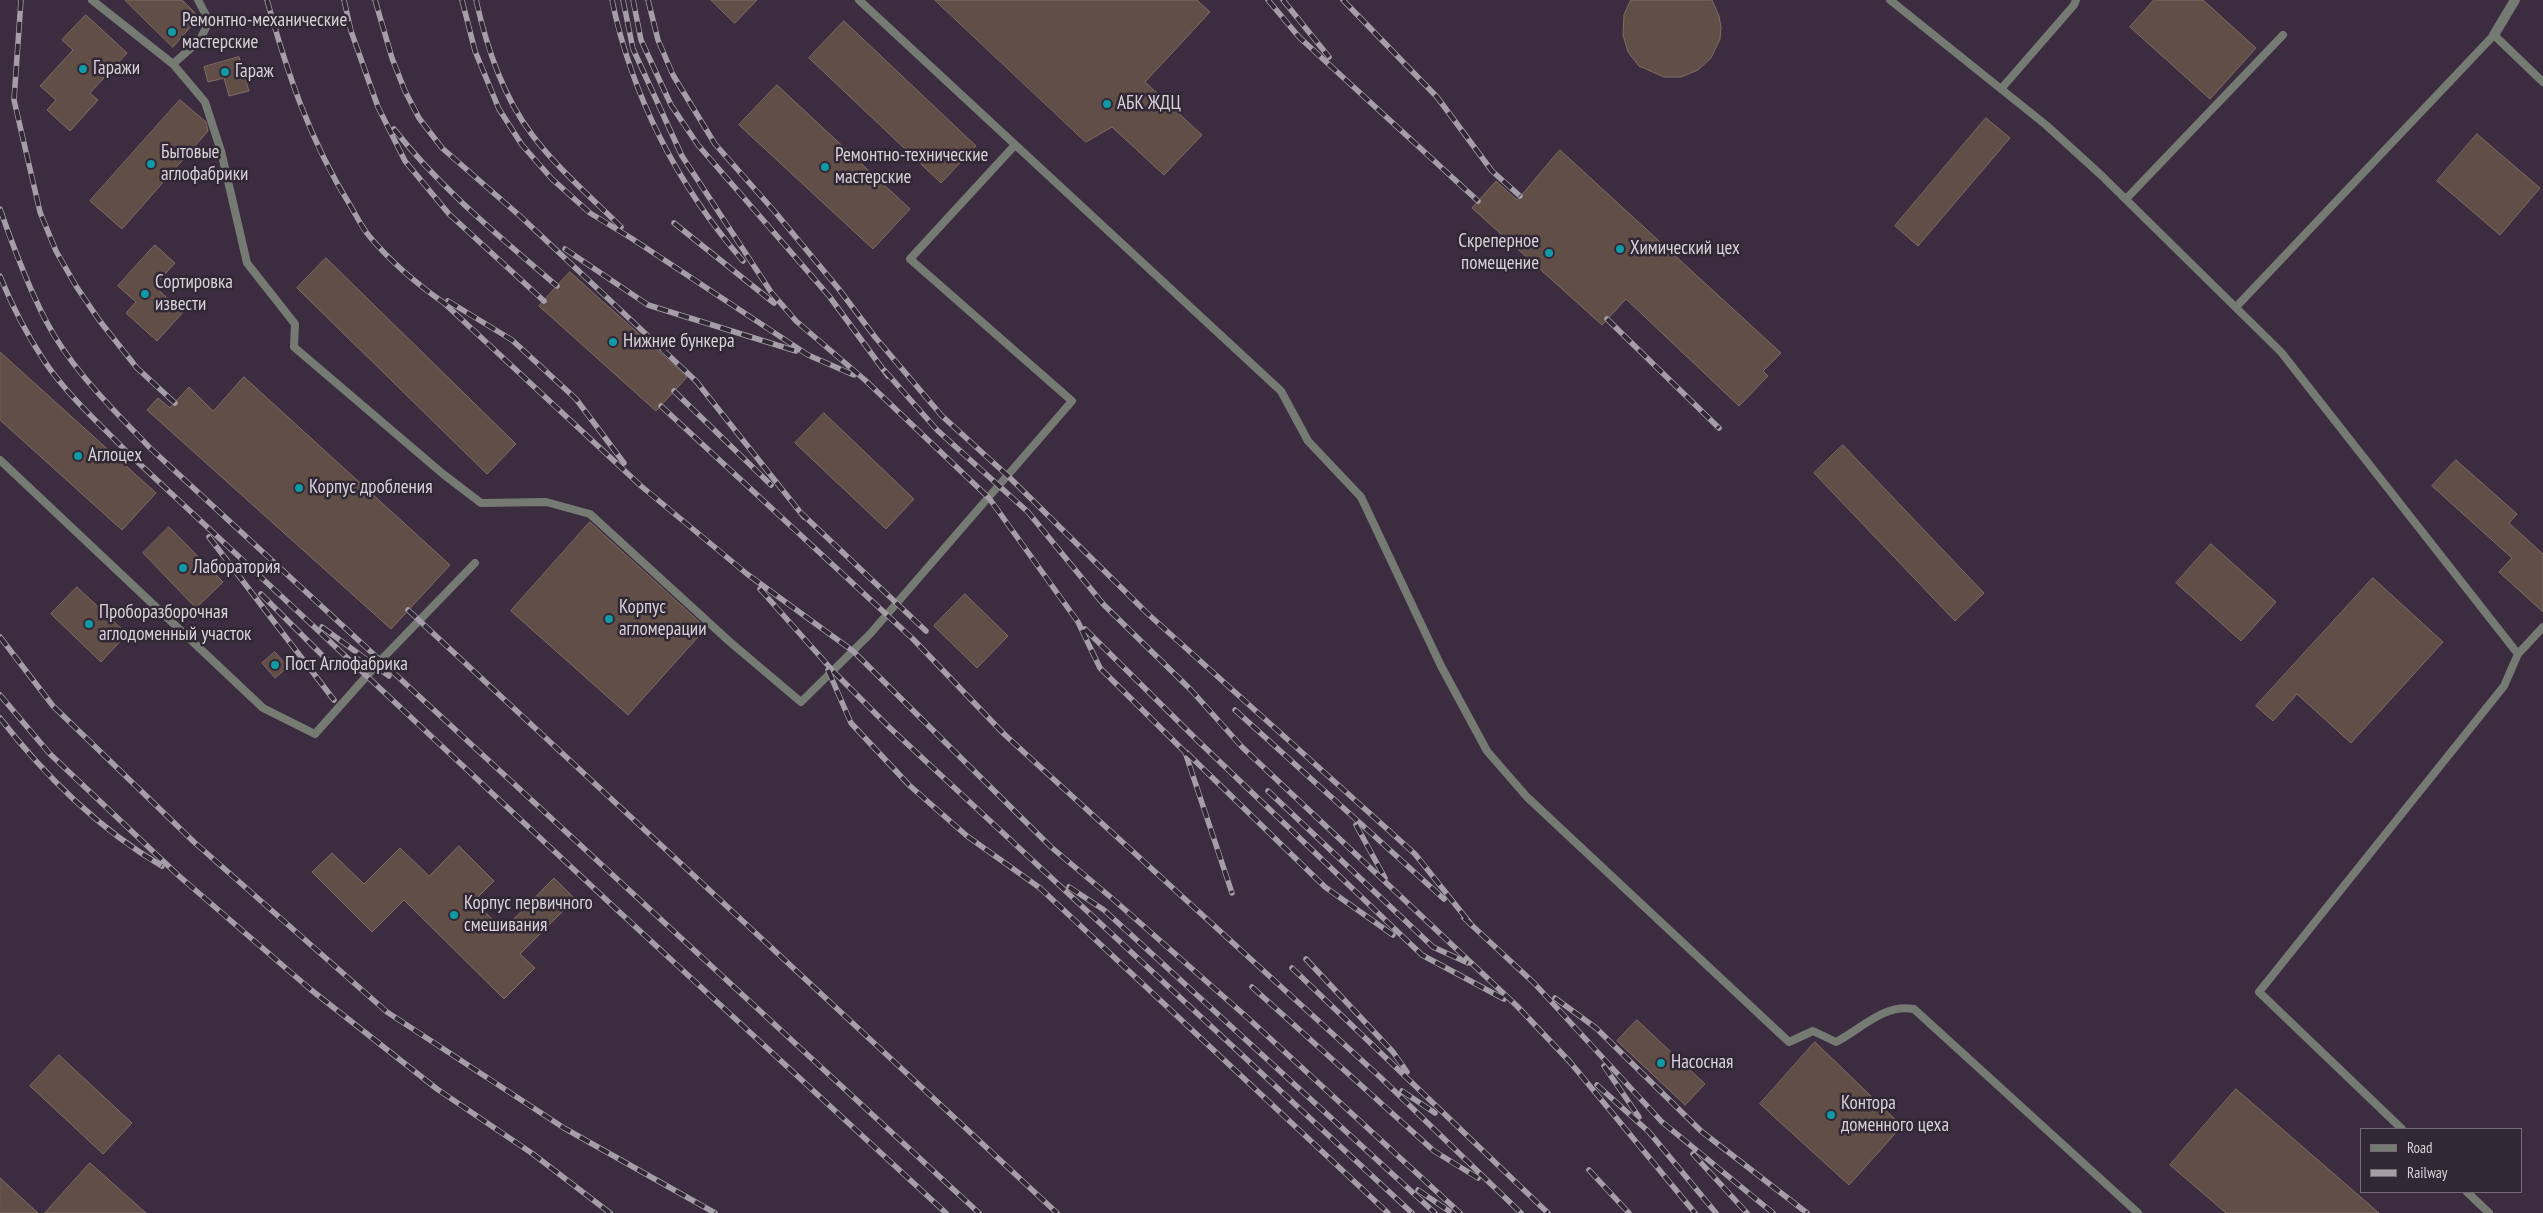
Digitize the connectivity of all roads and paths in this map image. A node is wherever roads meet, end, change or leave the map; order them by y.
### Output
1 (92, 0) edge
2 (198, 0) edge
3 (859, 0) edge
4 (1890, 0) edge
5 (2076, 0) edge
6 (2515, 0) edge
7 (2283, 35) dead end
8 (2494, 35) junction
9 (173, 64) junction
10 (2543, 82) edge
11 (2001, 89) junction
12 (1015, 145) junction
13 (2126, 199) junction
14 (2236, 307) junction
15 (0, 460) edge
16 (475, 563) dead end
17 (2543, 627) edge
18 (2518, 654) junction
19 (2401, 1128) edge
20 (2468, 1193) edge
21 (2138, 1213) edge
22 (2489, 1213) edge

1 - 9 lane
2 - 9 lane
3 - 12 lane
4 - 11 lane
5 - 11 lane
6 - 8 street
7 - 13 lane
8 - 10 lane
8 - 14 lane
9 - 12 lane
11 - 13 lane
12 - 21 lane
13 - 14 lane
14 - 18 lane
15 - 16 lane
17 - 18 lane
18 - 19 lane
20 - 22 lane

